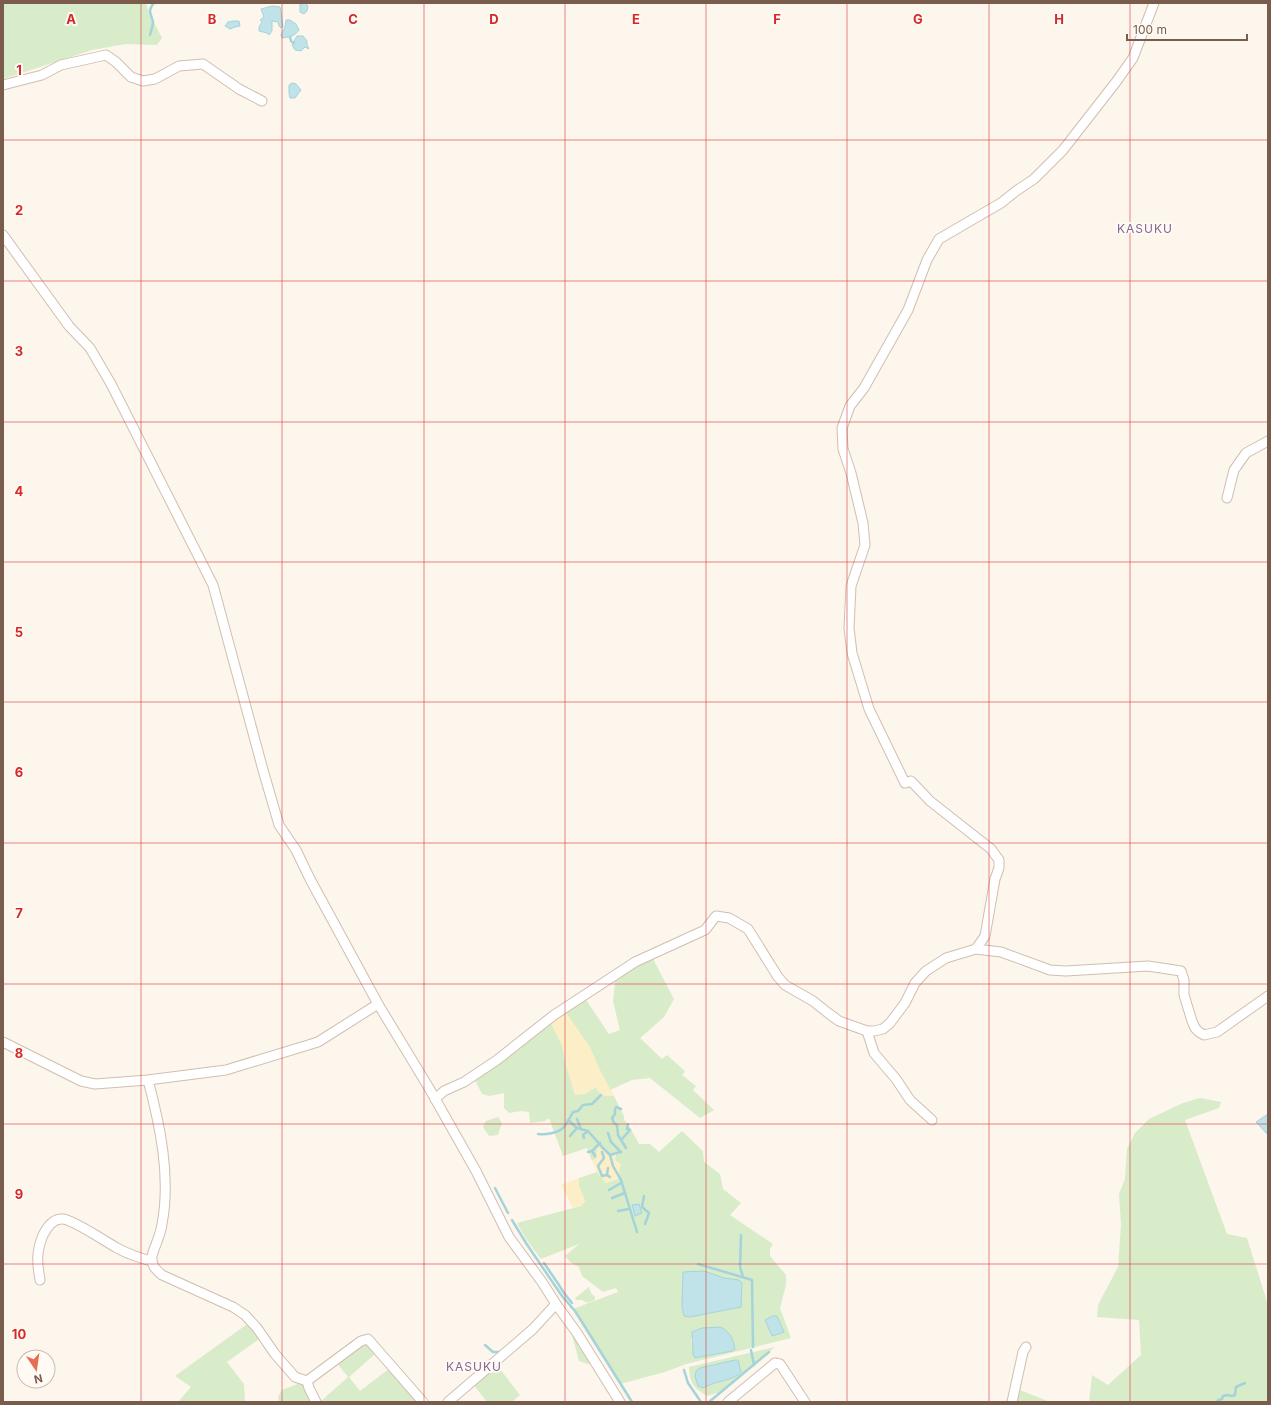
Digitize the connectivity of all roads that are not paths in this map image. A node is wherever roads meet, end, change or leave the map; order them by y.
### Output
1 (1154, 3) edge
2 (3, 85) edge
3 (262, 101) dead end
4 (3, 235) edge
5 (1268, 441) edge
6 (1227, 498) dead end
7 (985, 936) junction
8 (976, 948) junction
9 (1001, 952) junction
10 (1268, 996) edge
11 (378, 1004) junction
12 (867, 1031) junction
13 (3, 1042) edge
14 (148, 1080) junction
15 (435, 1099) junction
16 (932, 1120) dead end
17 (152, 1261) junction
18 (40, 1280) dead end
19 (556, 1304) junction
20 (1026, 1347) dead end
21 (307, 1382) junction
22 (316, 1402) edge
23 (423, 1402) edge
24 (448, 1402) edge
25 (620, 1402) edge
26 (728, 1402) edge
27 (805, 1402) edge
28 (1012, 1402) edge

1 - 7 street
2 - 3 street
4 - 11 street
5 - 6 street
7 - 8 street
7 - 9 street
8 - 9 street
8 - 12 street
9 - 10 street
11 - 14 street
11 - 15 street
12 - 15 street
12 - 16 street
13 - 14 street
14 - 17 street
15 - 19 street
17 - 18 street
17 - 21 street
19 - 24 street
19 - 25 street
20 - 28 street
21 - 22 street
21 - 23 street
26 - 27 street

